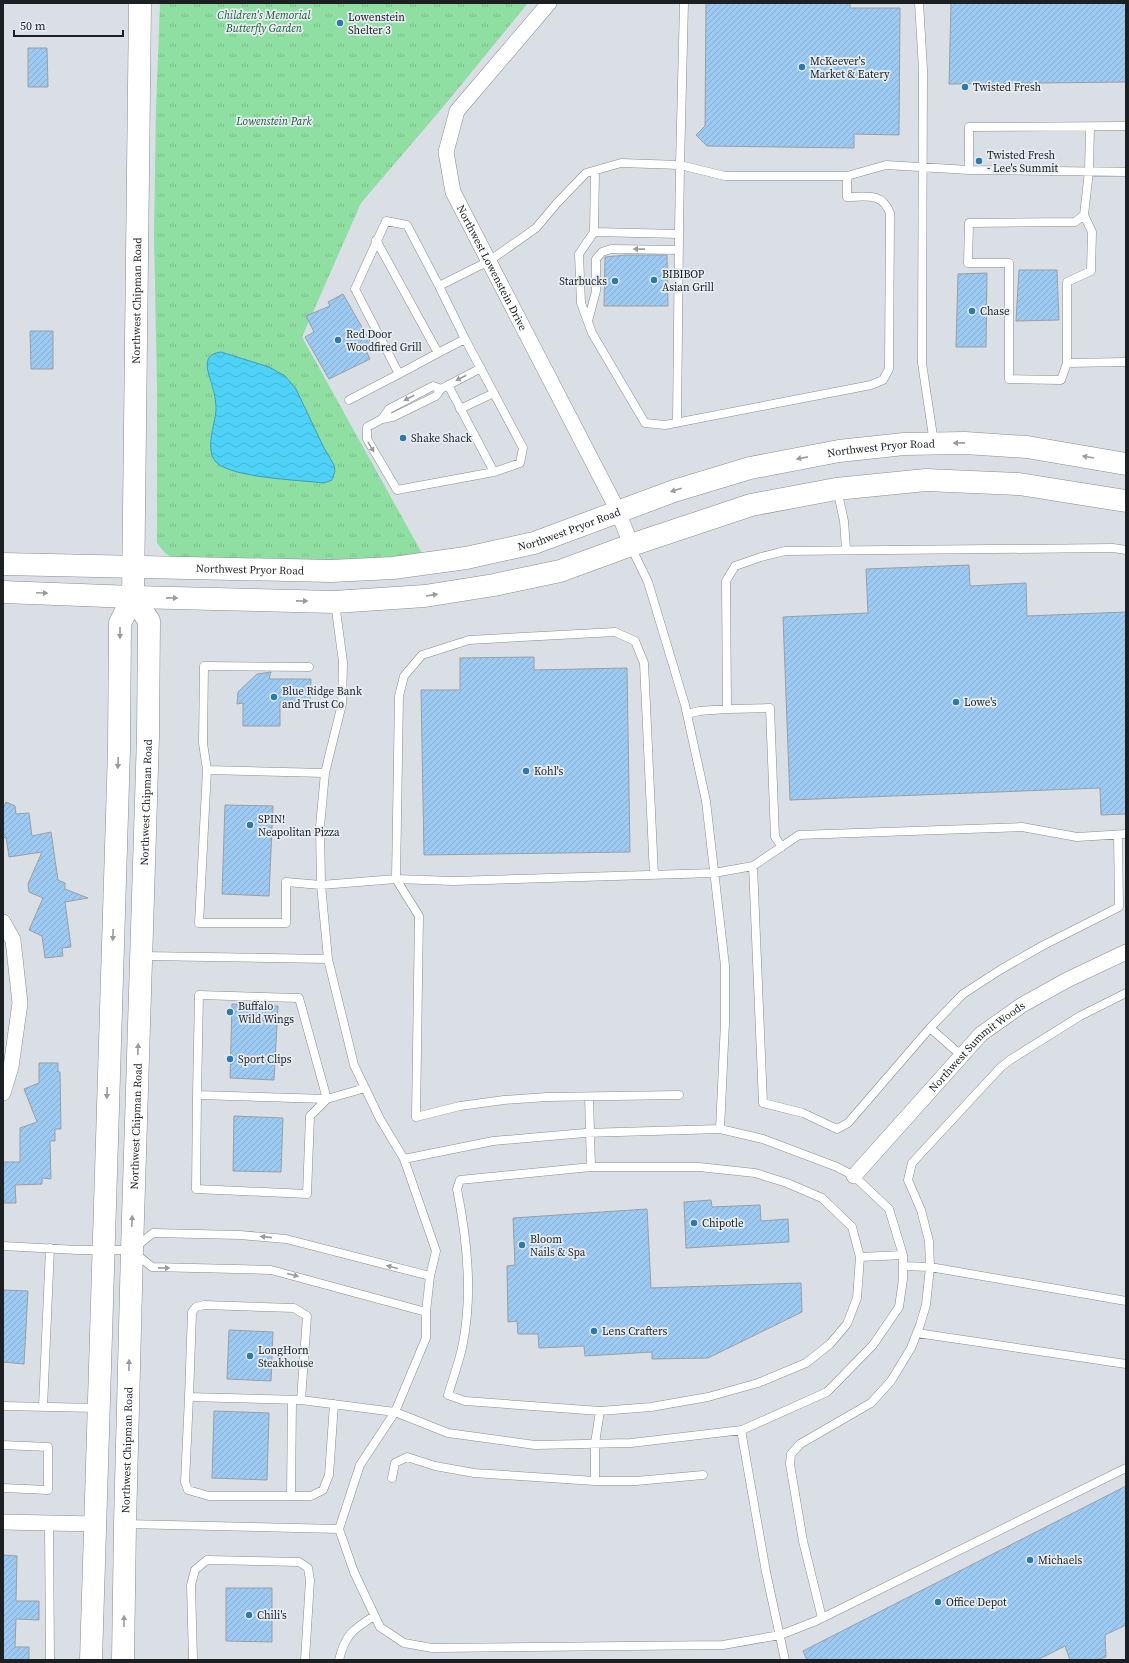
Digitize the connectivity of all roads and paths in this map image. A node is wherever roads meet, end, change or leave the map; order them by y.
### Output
1 (140, 3) edge
2 (550, 3) edge
3 (684, 3) edge
4 (919, 3) edge
5 (1126, 126) edge
6 (1090, 127) junction
7 (680, 165) junction
8 (922, 167) junction
9 (969, 170) junction
10 (595, 171) junction
11 (1089, 171) junction
12 (1126, 172) edge
13 (847, 176) junction
14 (1084, 215) junction
15 (594, 232) junction
16 (679, 234) junction
17 (376, 240) junction
18 (678, 250) junction
19 (489, 261) junction
20 (439, 286) junction
21 (588, 322) junction
22 (465, 339) junction
23 (438, 353) junction
24 (1126, 362) edge
25 (1067, 363) junction
26 (481, 368) junction
27 (399, 374) junction
28 (444, 387) junction
29 (494, 393) junction
30 (349, 400) dead end
31 (460, 409) junction
32 (677, 423) junction
33 (934, 444) junction
34 (1126, 464) edge
35 (494, 472) junction
36 (836, 489) junction
37 (1126, 501) edge
38 (618, 511) junction
39 (631, 545) junction
40 (846, 550) junction
41 (1126, 550) edge
42 (3, 564) edge
43 (133, 568) junction
44 (3, 592) edge
45 (133, 597) junction
46 (334, 602) junction
47 (309, 667) dead end
48 (727, 709) junction
49 (687, 714) junction
50 (207, 770) junction
51 (325, 773) junction
52 (1122, 834) edge
53 (782, 847) junction
54 (753, 866) junction
55 (714, 873) junction
56 (654, 874) junction
57 (396, 879) junction
58 (321, 885) junction
59 (114, 896) junction
60 (3, 922) edge
61 (1126, 952) edge
62 (142, 956) junction
63 (328, 959) junction
64 (1126, 993) edge
65 (930, 1028) junction
66 (962, 1056) junction
67 (365, 1088) junction
68 (3, 1093) edge
69 (197, 1095) junction
70 (679, 1095) dead end
71 (589, 1097) junction
72 (327, 1099) junction
73 (720, 1129) junction
74 (590, 1133) junction
75 (404, 1159) junction
76 (591, 1167) junction
77 (854, 1176) junction
78 (3, 1246) edge
79 (50, 1248) junction
80 (103, 1250) junction
81 (132, 1250) junction
82 (903, 1255) junction
83 (860, 1256) junction
84 (903, 1266) junction
85 (930, 1267) junction
86 (430, 1276) junction
87 (1126, 1301) edge
88 (426, 1312) junction
89 (917, 1333) junction
90 (1126, 1364) edge
91 (189, 1397) junction
92 (292, 1400) junction
93 (301, 1400) junction
94 (334, 1404) junction
95 (3, 1406) edge
96 (42, 1407) junction
97 (98, 1408) junction
98 (600, 1411) junction
99 (395, 1412) junction
100 (741, 1430) junction
101 (595, 1443) junction
102 (3, 1445) edge
103 (1126, 1468) edge
104 (703, 1475) dead end
105 (392, 1478) dead end
106 (595, 1480) junction
107 (3, 1488) edge
108 (291, 1496) junction
109 (3, 1522) edge
110 (50, 1523) junction
111 (95, 1524) junction
112 (124, 1524) junction
113 (339, 1529) junction
114 (124, 1579) junction
115 (374, 1616) junction
116 (822, 1618) junction
117 (780, 1635) junction
118 (50, 1660) edge
119 (90, 1660) edge
120 (123, 1660) edge
121 (193, 1660) edge
122 (305, 1660) edge
123 (339, 1660) edge
124 (785, 1660) edge

1 - 43 main road, Northwest Chipman Road
2 - 19 street, Northwest Lowenstein Drive
3 - 7 lane
4 - 8 lane
5 - 6 lane
6 - 9 lane
6 - 11 lane
7 - 10 lane
7 - 13 lane
7 - 16 lane
8 - 9 lane
8 - 13 lane
8 - 33 lane
9 - 11 lane
10 - 15 lane
10 - 19 lane
11 - 12 lane
11 - 14 lane
13 - 32 lane
14 - 25 lane
14 - 25 lane
15 - 16 lane
15 - 21 lane
16 - 18 lane
17 - 20 lane
17 - 23 lane
17 - 27 lane
18 -> 21 lane
18 - 32 lane
19 - 20 lane
19 - 38 street, Northwest Lowenstein Drive
20 - 22 lane
21 - 32 lane
22 - 23 lane
22 - 26 lane
23 - 27 lane
24 - 25 lane
26 -> 28 lane
26 - 29 lane
27 - 30 lane
28 - 31 lane
28 -> 35 lane
29 - 31 lane
29 - 35 lane
31 - 35 lane
34 -> 33 main road, Northwest Pryor Road
33 -> 38 main road, Northwest Pryor Road
36 - 37 main road
36 - 39 main road
36 - 40 lane
38 - 39 street, Northwest Lowenstein Drive
38 - 43 main road, Northwest Pryor Road
46 -> 39 main road
39 - 49 lane
40 - 41 lane
40 - 48 lane
42 - 43 main road, Northwest Pryor Road
43 - 45 main road, Northwest Chipman Road
44 -> 45 main road
45 -> 46 main road
45 -> 59 main road, Northwest Chipman Road
45 - 62 main road, Northwest Chipman Road
46 - 51 lane
47 - 50 lane
48 - 49 lane
48 - 53 lane
49 - 55 lane
50 - 51 lane
50 - 58 lane
51 - 58 lane
52 - 53 lane
52 - 65 lane
53 - 54 lane
54 - 55 lane
54 - 65 lane
55 - 56 lane
55 - 73 lane
56 - 57 lane
56 - 57 lane
57 - 58 lane
57 - 71 lane
58 - 63 lane
59 - 62 main road
59 -> 80 main road, Northwest Chipman Road
60 - 68 street
61 - 66 street, Northwest Summit Woods
62 - 63 lane
81 -> 62 main road, Northwest Chipman Road
63 - 67 lane
64 - 85 lane
65 - 66 lane
66 - 77 street, Northwest Summit Woods
67 - 72 lane
67 - 75 lane
69 - 72 lane
69 - 72 lane
69 - 72 lane
70 - 71 lane
71 - 74 lane
73 - 74 lane
73 - 77 lane
74 - 75 lane
74 - 76 lane
75 - 86 lane
76 - 83 lane
76 - 98 lane
77 - 82 lane
78 - 79 lane
79 - 80 lane
79 - 96 lane
80 - 81 lane
80 - 97 main road, Northwest Chipman Road
86 -> 81 lane
81 -> 88 lane
112 -> 81 main road, Northwest Chipman Road
82 - 83 lane
82 - 84 lane
83 - 98 lane
84 - 85 lane
84 - 100 lane
85 - 87 lane
85 - 89 lane
86 - 88 lane
88 - 99 lane
89 - 90 lane
89 - 116 lane
91 - 92 lane
91 - 93 lane
91 - 108 lane
92 - 93 lane
92 - 108 lane
93 - 94 lane
94 - 99 lane
94 - 108 lane
95 - 96 lane
96 - 97 lane
97 - 111 main road, Northwest Chipman Road
98 - 101 lane
99 - 101 lane
99 - 113 lane
100 - 101 lane
100 - 117 lane
101 - 106 lane
102 - 107 lane
103 - 116 lane
104 - 106 lane
105 - 106 lane
109 - 110 street
110 - 111 street
110 - 118 lane
111 - 114 main road
111 - 119 main road, Northwest Chipman Road
112 - 113 lane
112 - 114 main road, Northwest Chipman Road
113 - 115 lane
120 -> 114 main road, Northwest Chipman Road
115 - 117 lane
115 - 123 lane
116 - 117 lane
117 - 124 lane
121 - 122 lane

